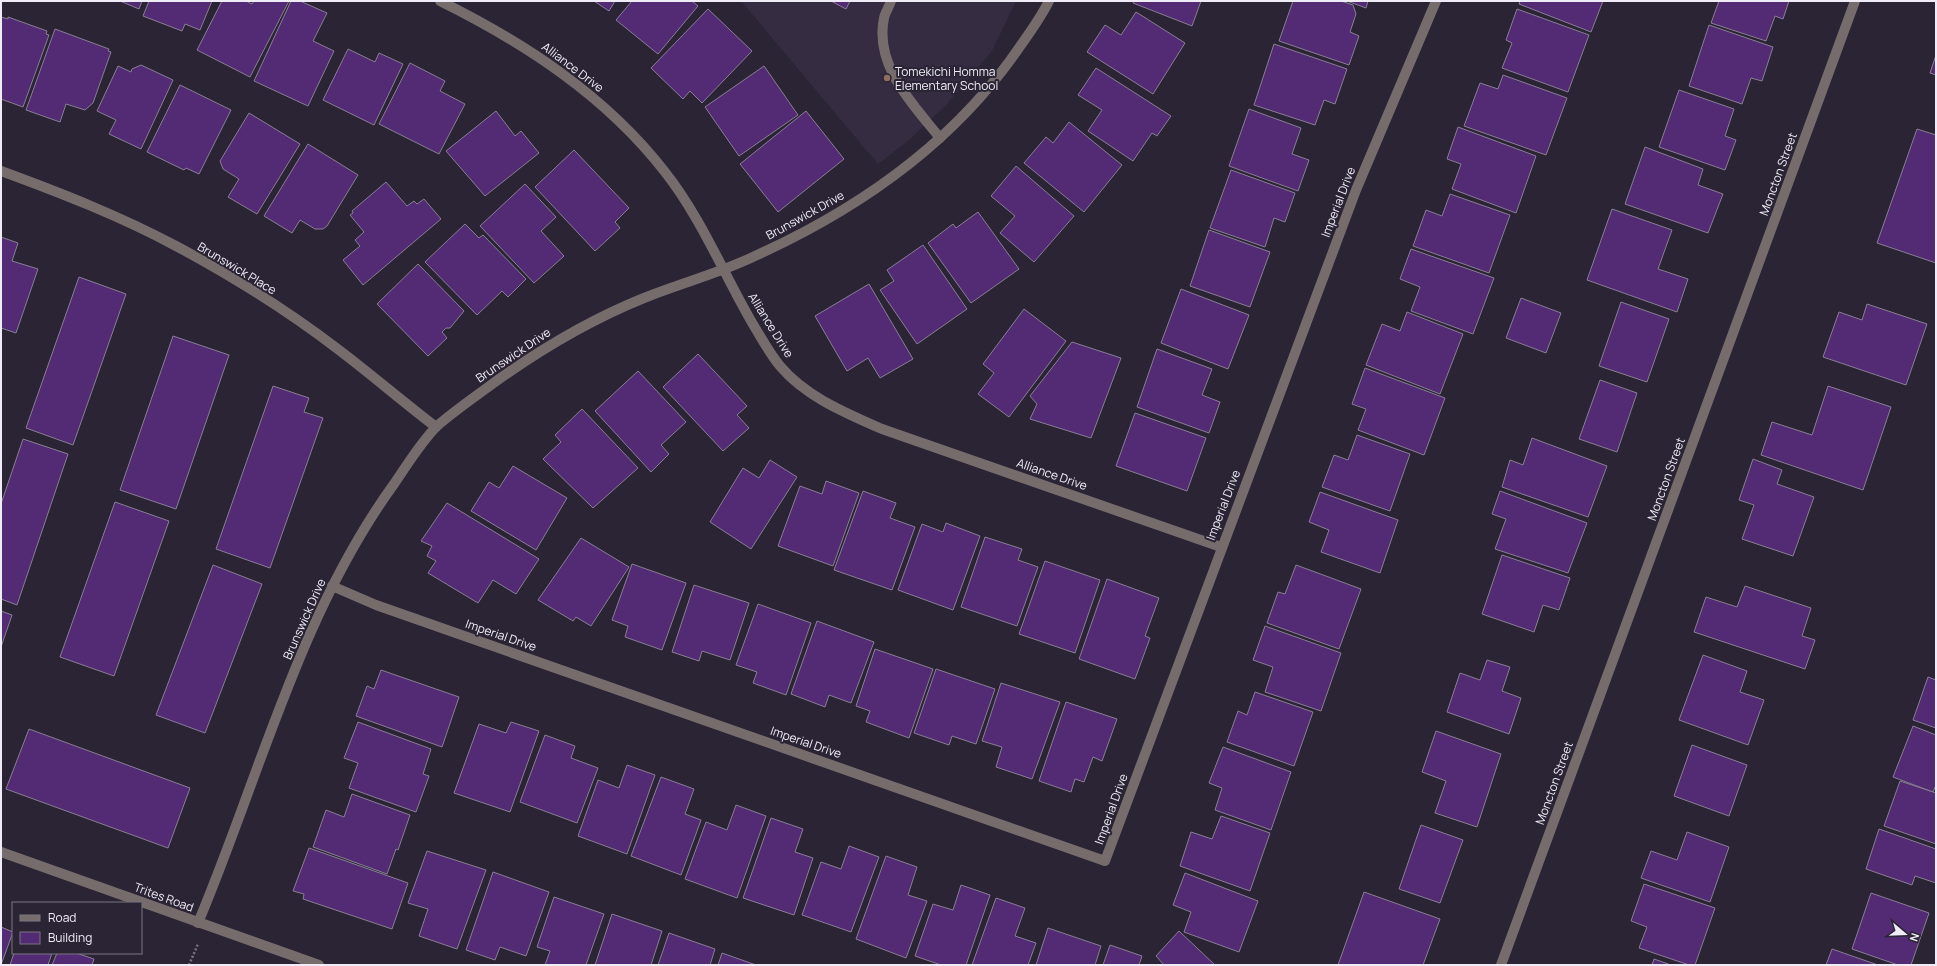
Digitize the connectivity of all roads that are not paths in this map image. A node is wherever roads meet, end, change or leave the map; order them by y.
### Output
1 (440, 1) edge
2 (891, 1) edge
3 (1049, 1) edge
4 (1436, 1) edge
5 (1855, 1) edge
6 (940, 138) junction
7 (1, 171) edge
8 (723, 269) junction
9 (436, 427) junction
10 (1221, 547) junction
11 (332, 586) junction
12 (1, 852) edge
13 (140, 902) edge
14 (142, 903) edge
15 (198, 923) junction
16 (319, 965) edge
17 (1501, 965) edge

1 - 8 street, Alliance Drive
2 - 6 street
3 - 6 street, Brunswick Drive
4 - 10 street, Imperial Drive
5 - 17 street, Moncton Street
6 - 8 street, Brunswick Drive
7 - 9 street, Brunswick Place
8 - 9 street, Brunswick Drive
8 - 10 street, Alliance Drive
9 - 11 street, Brunswick Drive
10 - 11 street, Imperial Drive
11 - 15 street, Brunswick Drive
12 - 13 street, Trites Road
14 - 15 street, Trites Road
15 - 16 street, Trites Road

